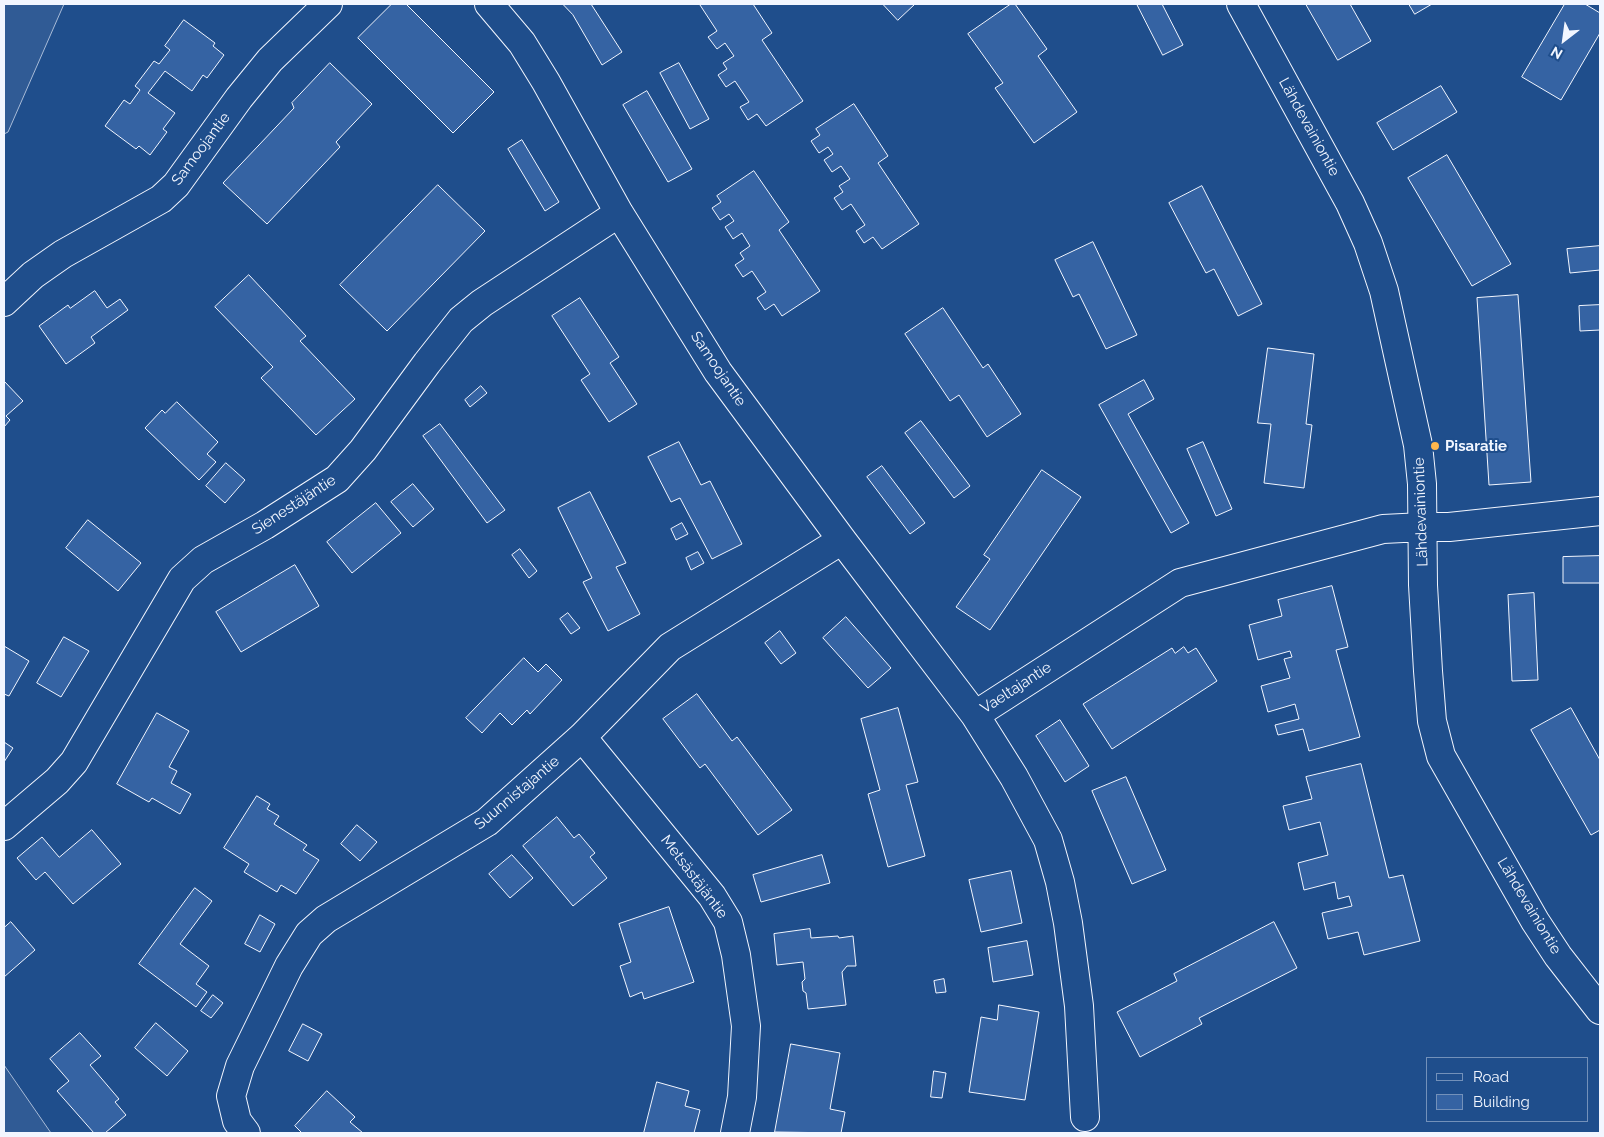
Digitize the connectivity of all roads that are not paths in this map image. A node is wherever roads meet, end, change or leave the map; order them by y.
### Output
1 (328, 4) edge
2 (489, 4) edge
3 (1241, 4) edge
4 (619, 213) junction
5 (4, 302) edge
6 (1600, 511) edge
7 (1423, 527) junction
8 (842, 540) junction
9 (975, 715) junction
10 (582, 737) junction
11 (4, 826) edge
12 (1600, 1010) edge
13 (1085, 1117) dead end
14 (246, 1133) edge
15 (735, 1133) edge

1 - 5 street, Samoojantie
2 - 4 street, Samoojantie
3 - 7 street, Lähdevainiontie
4 - 8 street, Samoojantie
4 - 11 street, Sienestäjäntie
6 - 7 street
7 - 9 street, Vaeltajantie
7 - 12 street, Lähdevainiontie
8 - 9 street, Samoojantie
8 - 10 street, Suunnistajantie
9 - 13 street, Vaeltajantie
10 - 14 street, Suunnistajantie
10 - 15 street, Metsästäjäntie

